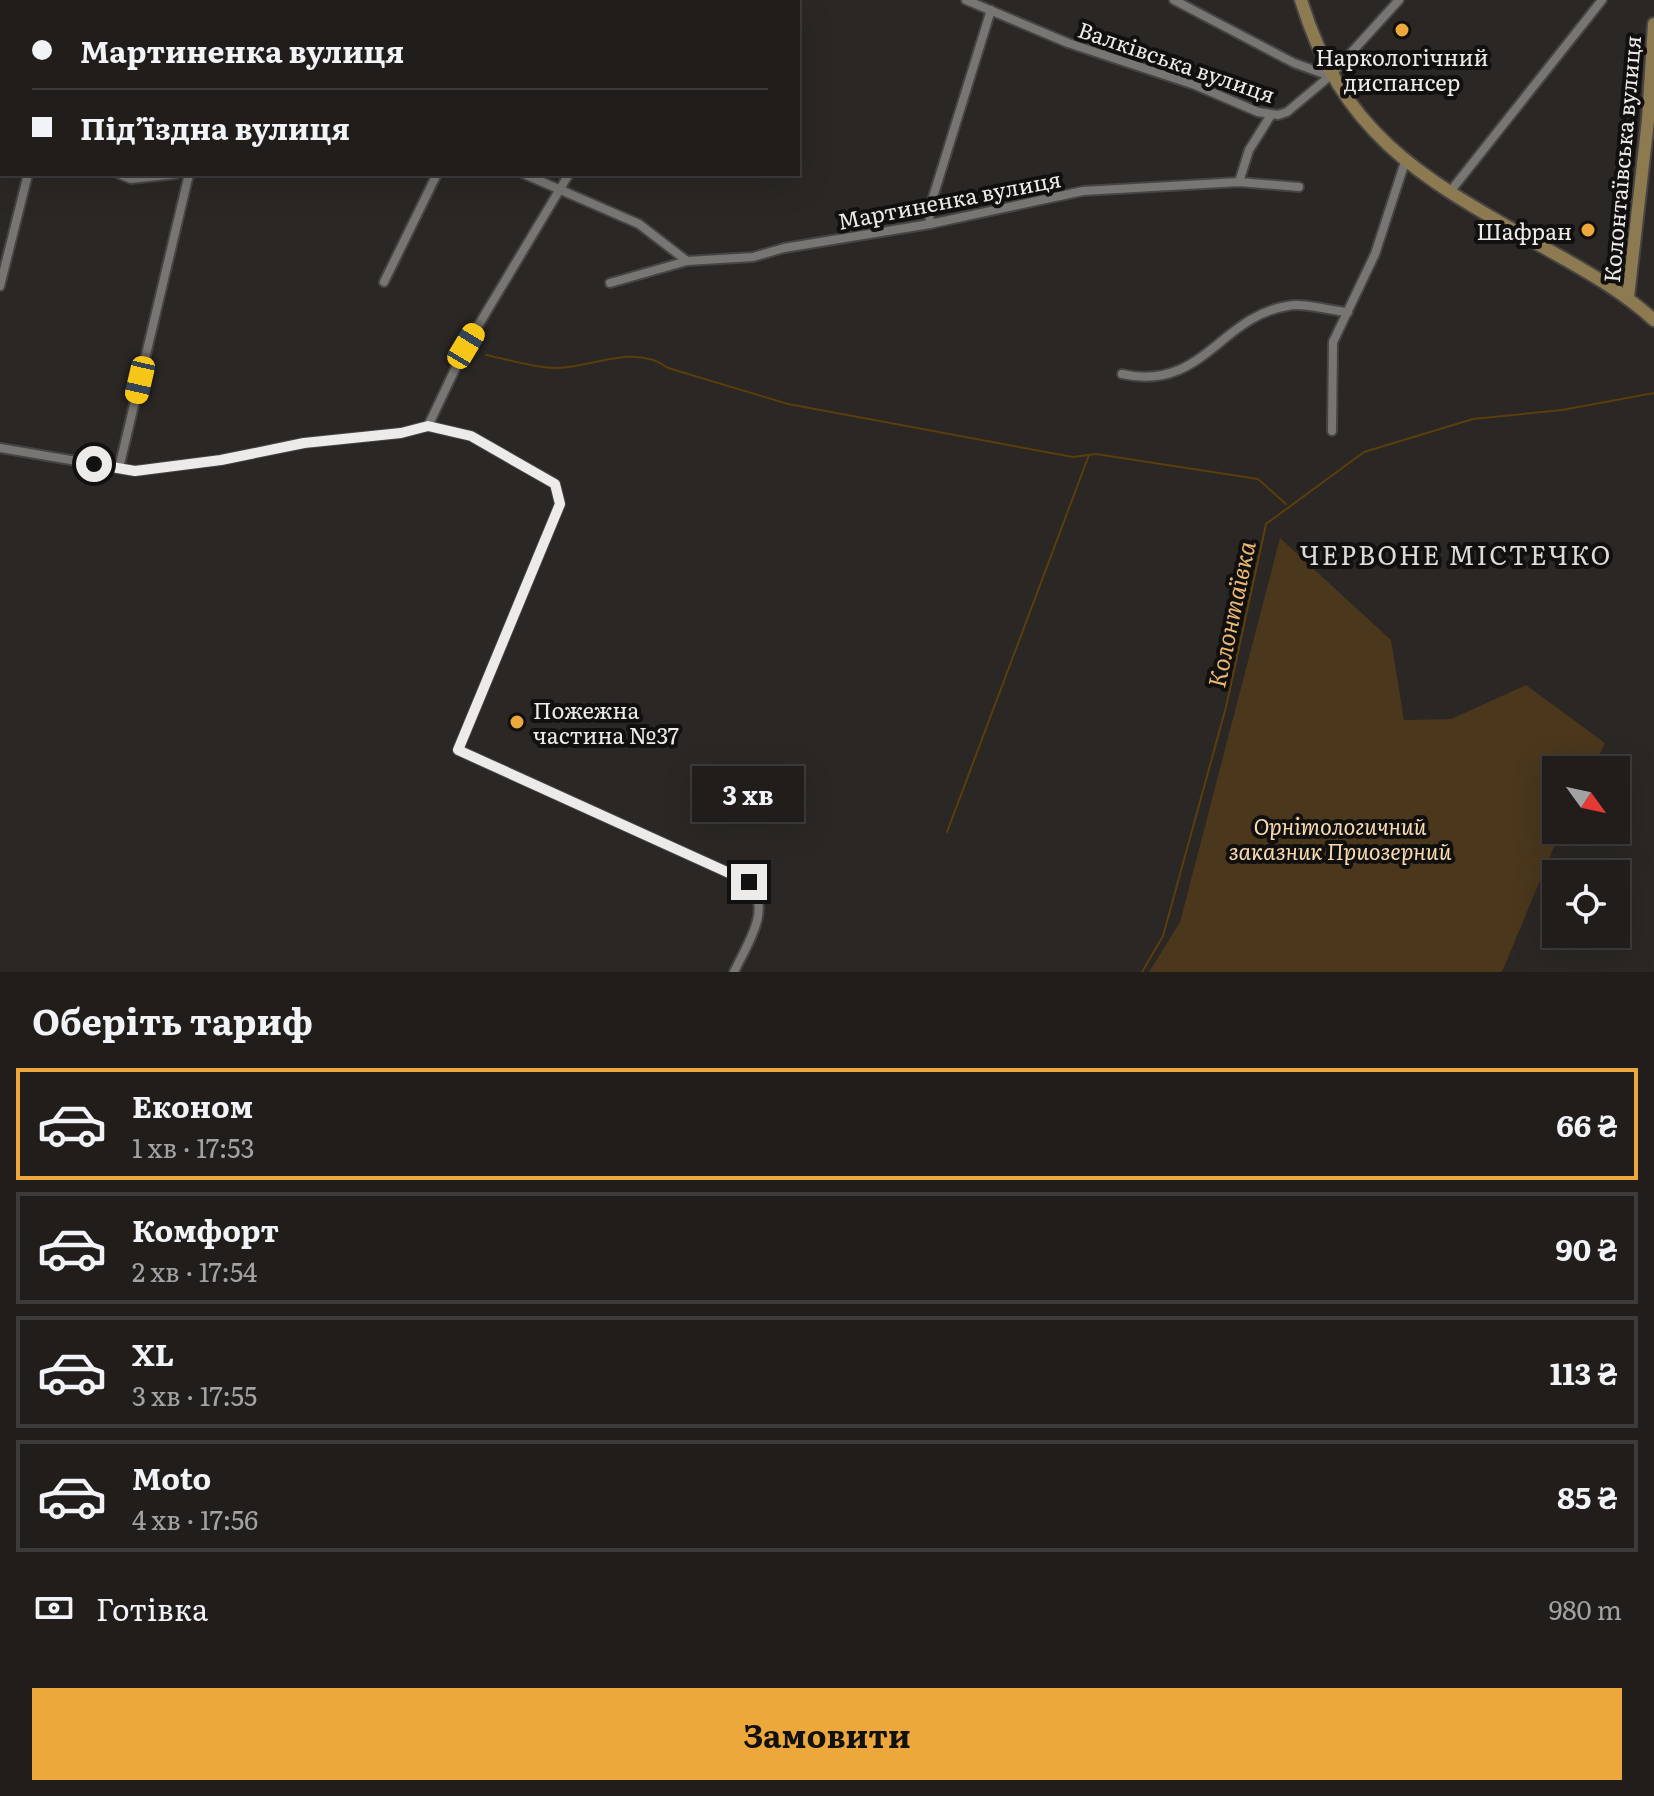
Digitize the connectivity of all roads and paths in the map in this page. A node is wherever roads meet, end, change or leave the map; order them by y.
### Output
1 (966, 0) edge
2 (1174, 0) edge
3 (1301, 0) edge
4 (1399, 0) edge
5 (1602, 0) edge
6 (991, 10) junction
7 (1654, 24) edge
8 (1330, 76) junction
9 (1271, 115) junction
10 (1651, 122) edge
11 (1405, 162) junction
12 (28, 176) edge
13 (124, 176) edge
14 (158, 176) edge
15 (189, 176) edge
16 (436, 176) edge
17 (529, 176) edge
18 (568, 176) edge
19 (1239, 182) junction
20 (1299, 187) dead end
21 (561, 189) junction
22 (1449, 193) junction
23 (930, 224) junction
24 (687, 261) junction
25 (384, 282) dead end
26 (610, 283) dead end
27 (0, 286) edge
28 (1628, 297) junction
29 (1348, 312) junction
30 (1654, 320) edge
31 (1122, 374) dead end
32 (428, 426) junction
33 (1332, 431) dead end
34 (0, 448) edge
35 (119, 468) junction
36 (734, 972) edge

1 - 6 street, Валківська вулиця
2 - 8 street
3 - 8 main road
4 - 8 street
5 - 22 street
6 - 9 street, Валківська вулиця
6 - 23 street
7 - 10 main road, Колонтаївська вулиця
8 - 9 street, Валківська вулиця
8 - 11 main road
9 - 19 street
10 - 28 main road, Колонтаївська вулиця
11 - 22 main road
11 - 29 street
12 - 27 street
13 - 14 street
15 - 35 street
16 - 25 street
17 - 21 street
18 - 21 street
19 - 20 street, Мартиненка вулиця
19 - 23 street, Мартиненка вулиця
21 - 24 street
21 - 32 street
22 - 28 main road
23 - 24 street, Мартиненка вулиця
24 - 26 street, Мартиненка вулиця
28 - 30 main road
29 - 31 street
29 - 33 street
32 - 35 street
32 - 36 street
34 - 35 street

